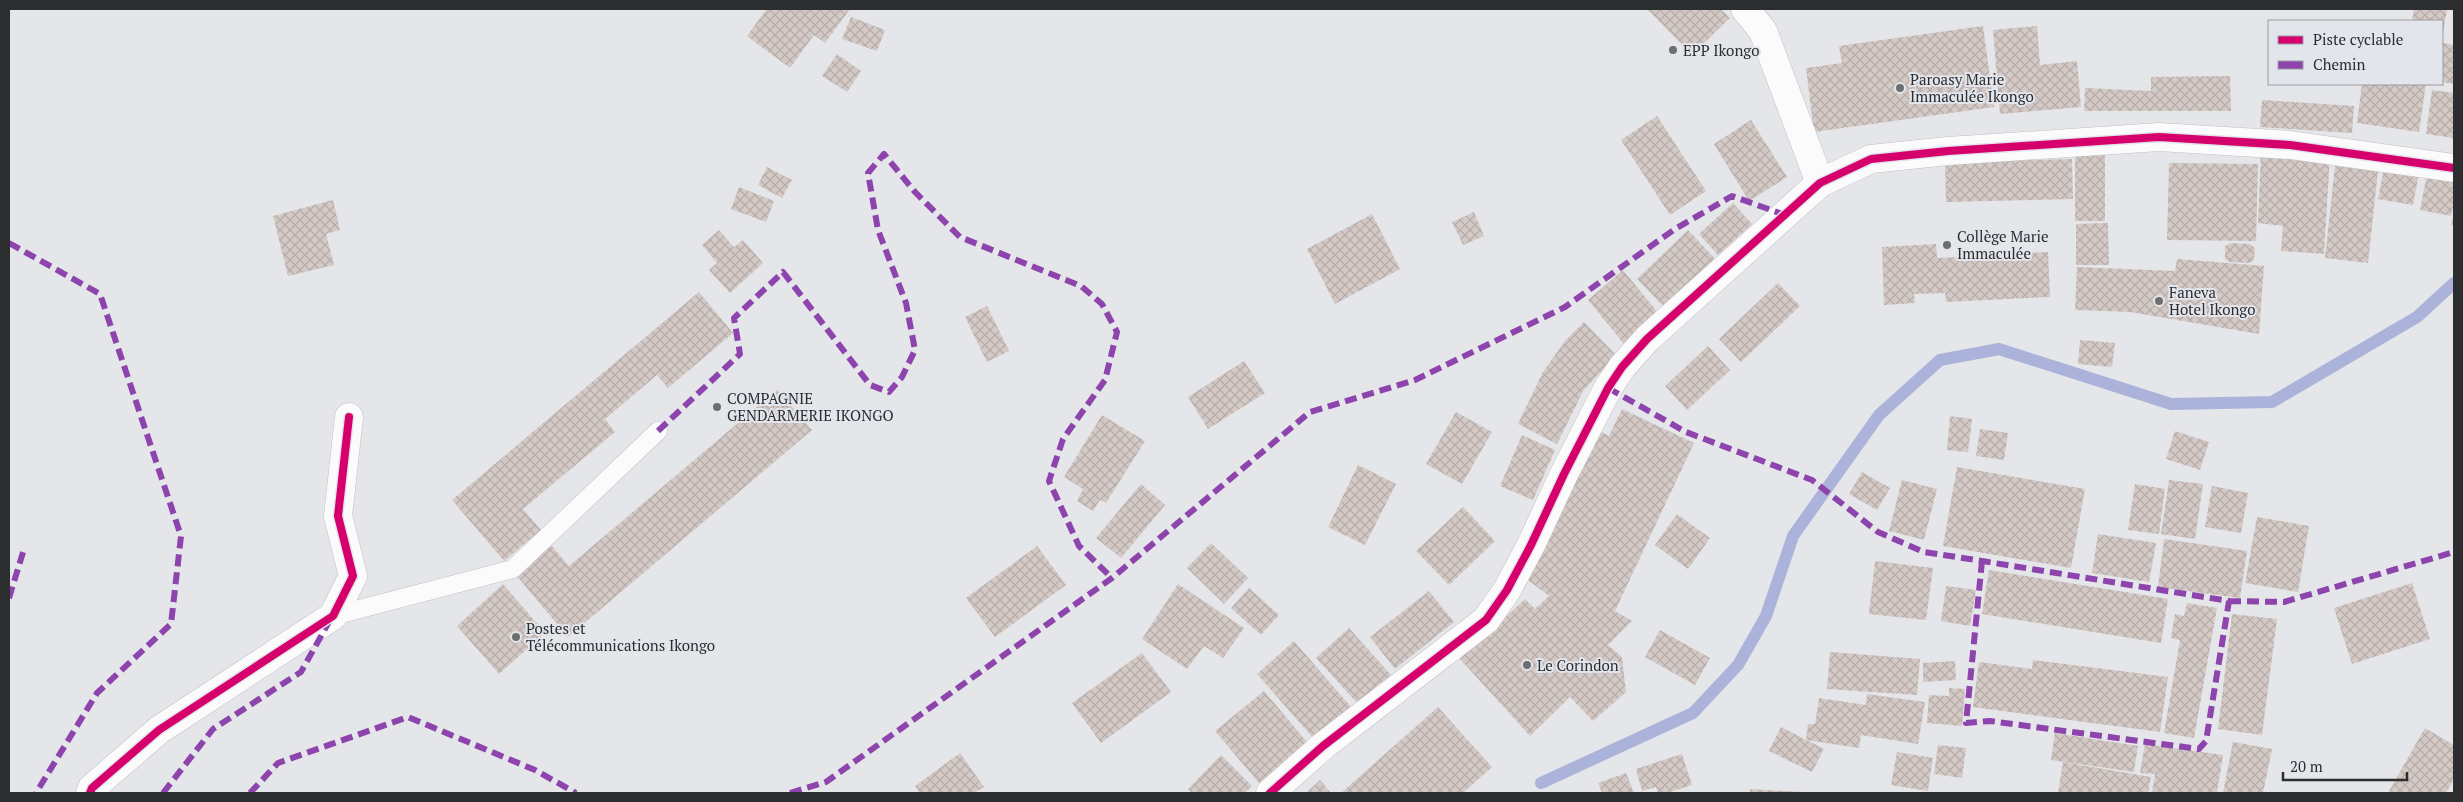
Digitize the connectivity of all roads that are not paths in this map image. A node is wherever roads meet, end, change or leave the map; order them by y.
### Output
1 (1745, 9) edge
2 (2454, 168) edge
3 (1820, 182) junction
4 (349, 417) dead end
5 (658, 431) dead end
6 (333, 616) junction
7 (90, 793) edge
8 (1270, 793) edge

1 - 3 street
2 - 3 street
3 - 8 street
4 - 6 street
5 - 6 lane
6 - 7 street

